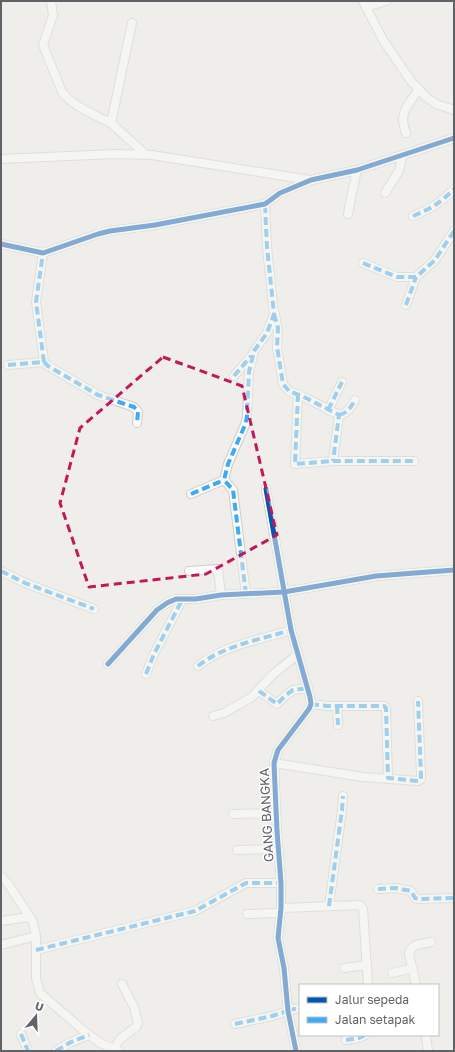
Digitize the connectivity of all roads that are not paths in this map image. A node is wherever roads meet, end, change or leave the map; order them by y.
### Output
1 (51, 1) edge
2 (386, 1) edge
3 (365, 4) edge
4 (132, 23) dead end
5 (419, 90) junction
6 (454, 110) edge
7 (111, 123) junction
8 (406, 133) dead end
9 (454, 138) edge
10 (144, 154) junction
11 (402, 156) junction
12 (1, 159) edge
13 (357, 170) junction
14 (311, 180) junction
15 (454, 189) edge
16 (385, 193) dead end
17 (265, 204) junction
18 (348, 214) dead end
19 (412, 216) dead end
20 (454, 231) edge
21 (1, 244) edge
22 (43, 253) junction
23 (363, 264) dead end
24 (416, 277) junction
25 (406, 305) dead end
26 (274, 314) junction
27 (254, 351) junction
28 (44, 362) junction
29 (8, 365) dead end
30 (234, 376) dead end
31 (342, 382) dead end
32 (298, 394) junction
33 (355, 400) dead end
34 (328, 410) junction
35 (339, 416) junction
36 (137, 423) dead end
37 (414, 460) dead end
38 (334, 461) junction
39 (224, 480) junction
40 (266, 489) dead end
41 (191, 494) dead end
42 (454, 570) edge
43 (1, 571) edge
44 (189, 571) dead end
45 (284, 592) junction
46 (246, 594) junction
47 (221, 595) junction
48 (182, 600) junction
49 (94, 609) dead end
50 (291, 630) junction
51 (297, 656) junction
52 (108, 664) dead end
53 (198, 666) dead end
54 (146, 674) dead end
55 (308, 688) junction
56 (259, 691) junction
57 (418, 701) dead end
58 (311, 704) junction
59 (338, 706) junction
60 (213, 716) dead end
61 (338, 725) dead end
62 (274, 763) junction
63 (388, 778) junction
64 (342, 796) dead end
65 (276, 813) junction
66 (233, 814) dead end
67 (278, 849) junction
68 (237, 850) dead end
69 (1, 876) edge
70 (281, 883) junction
71 (378, 889) dead end
72 (454, 898) edge
73 (329, 906) junction
74 (280, 911) junction
75 (247, 914) dead end
76 (29, 917) junction
77 (3, 919) edge
78 (36, 936) junction
79 (431, 942) dead end
80 (1, 945) edge
81 (36, 950) junction
82 (367, 965) junction
83 (344, 968) dead end
84 (413, 968) junction
85 (392, 973) dead end
86 (122, 984) dead end
87 (368, 984) edge
88 (416, 984) edge
89 (299, 1008) edge
90 (288, 1010) junction
91 (235, 1024) dead end
92 (21, 1034) dead end
93 (89, 1035) junction
94 (363, 1036) edge
95 (426, 1036) edge
96 (346, 1040) dead end
97 (117, 1050) edge
98 (28, 1051) edge
99 (56, 1051) edge
100 (296, 1051) edge
101 (428, 1051) edge

1 - 7 street
2 - 3 street
3 - 5 street
4 - 7 street
5 - 6 street
5 - 8 street
7 - 10 street
9 - 11 street
10 - 12 street
10 - 14 street
11 - 13 street
11 - 16 street
13 - 14 street
13 - 18 street
14 - 17 street
15 - 19 street
17 - 22 street
17 - 26 street
20 - 24 street
21 - 22 street
22 - 28 street
23 - 24 street
24 - 25 street
26 - 27 street
26 - 32 street
27 - 30 street
27 - 39 street
28 - 29 street
28 - 36 street
31 - 34 street
32 - 34 street
32 - 38 street
33 - 35 street
34 - 35 street
35 - 38 street
37 - 38 street
39 - 41 street
39 - 46 street
40 - 45 street
42 - 45 street
43 - 49 street
44 - 47 street
45 - 46 street
45 - 50 street
46 - 47 street
47 - 48 street
48 - 52 street
48 - 54 street
50 - 51 street
50 - 53 street
51 - 55 street
51 - 56 street
55 - 56 street
55 - 58 street
56 - 60 street
57 - 63 street
58 - 59 street
58 - 62 street, GANG BANGKA
59 - 61 street
59 - 63 street
62 - 63 street
62 - 65 street, GANG BANGKA
64 - 73 street
65 - 66 street
65 - 67 street, GANG BANGKA
67 - 68 street
67 - 70 street, GANG BANGKA
69 - 76 street
70 - 74 street, GANG BANGKA
70 - 81 street
71 - 72 street
73 - 74 street
73 - 82 street
74 - 75 street
74 - 90 street, GANG BANGKA
76 - 77 street
76 - 78 street
78 - 80 street
78 - 81 street
79 - 84 street
81 - 93 street
82 - 83 street
82 - 87 street
84 - 85 street
84 - 88 street
86 - 97 street
89 - 90 street
90 - 91 street
90 - 100 street, GANG BANGKA
92 - 98 street
93 - 97 street
93 - 99 street
94 - 96 street
95 - 101 street

